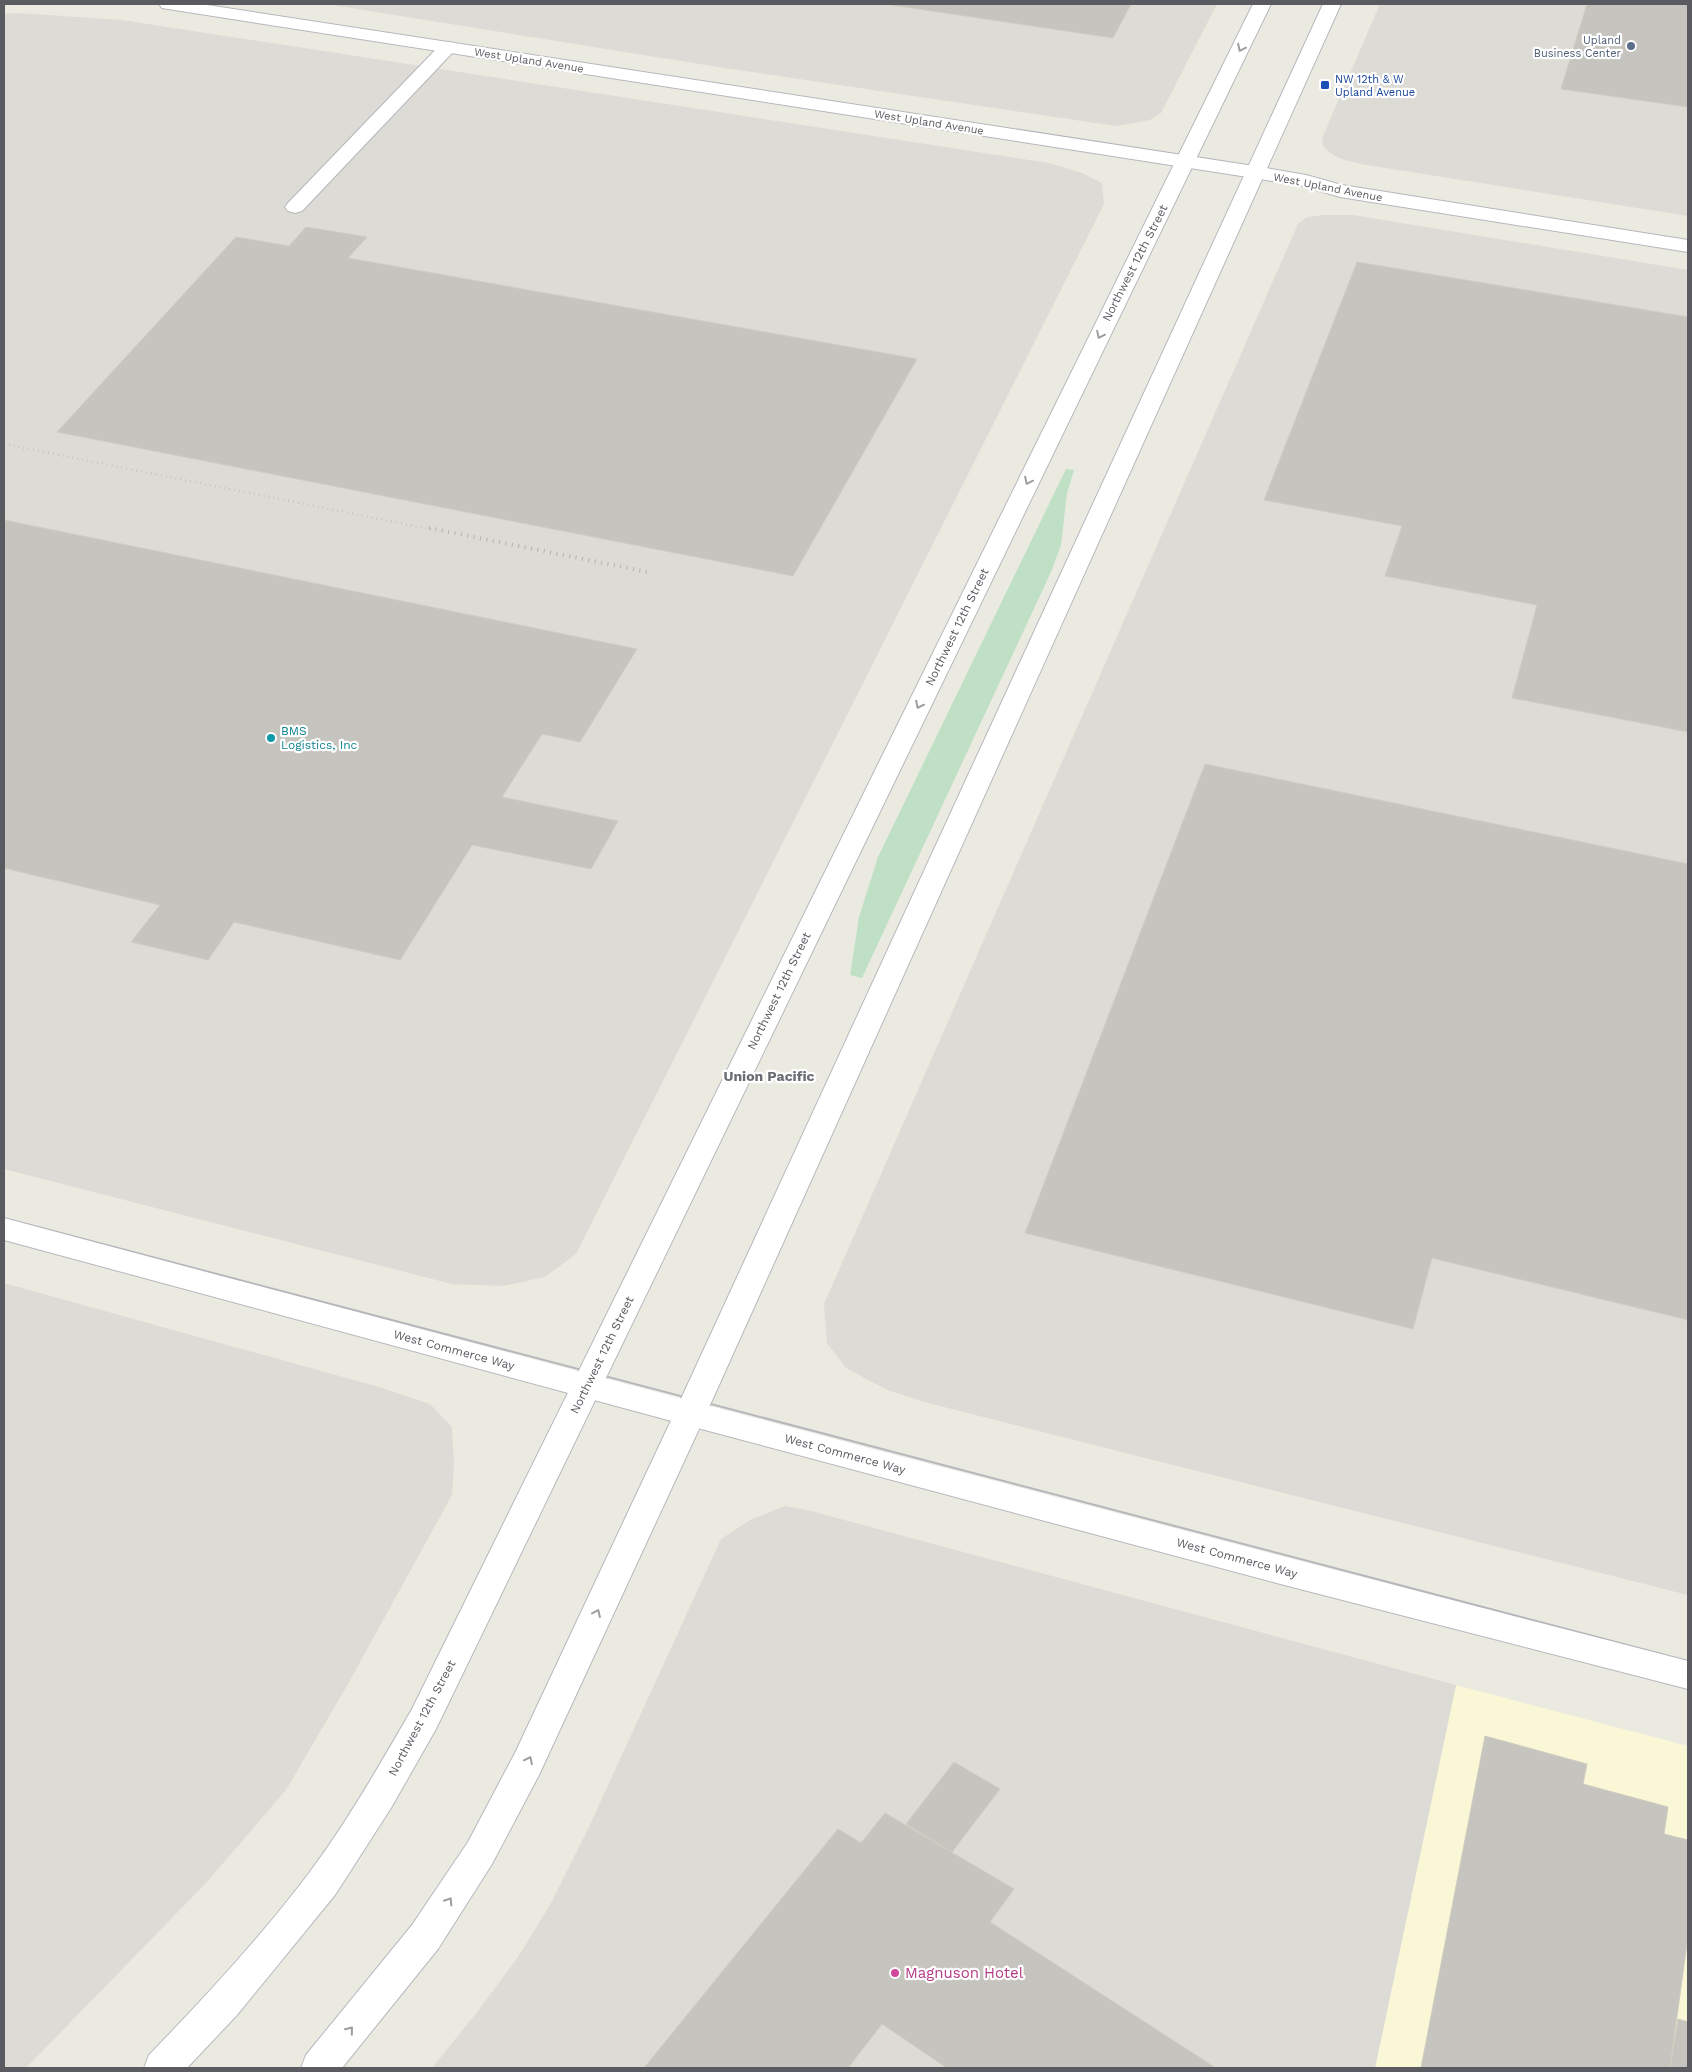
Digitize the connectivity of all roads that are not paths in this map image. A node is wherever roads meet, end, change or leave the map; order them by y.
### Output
1 (168, 4) edge
2 (1262, 4) edge
3 (1332, 4) edge
4 (448, 47) junction
5 (1186, 162) junction
6 (1254, 172) junction
7 (295, 207) dead end
8 (1688, 246) edge
9 (4, 1229) edge
10 (586, 1386) junction
11 (690, 1414) junction
12 (1688, 1675) edge
13 (162, 2068) edge
14 (320, 2068) edge

1 - 4 main road, West Upland Avenue
2 -> 5 main road, Northwest 12th Street
3 - 6 main road
4 - 5 main road, West Upland Avenue
4 - 7 main road
5 - 6 main road, West Upland Avenue
5 -> 10 main road, Northwest 12th Street
6 - 8 main road, West Upland Avenue
6 - 11 main road
9 - 10 main road, West Commerce Way
10 - 11 main road, West Commerce Way
10 - 13 main road, Northwest 12th Street
11 - 12 main road, West Commerce Way
14 -> 11 main road

